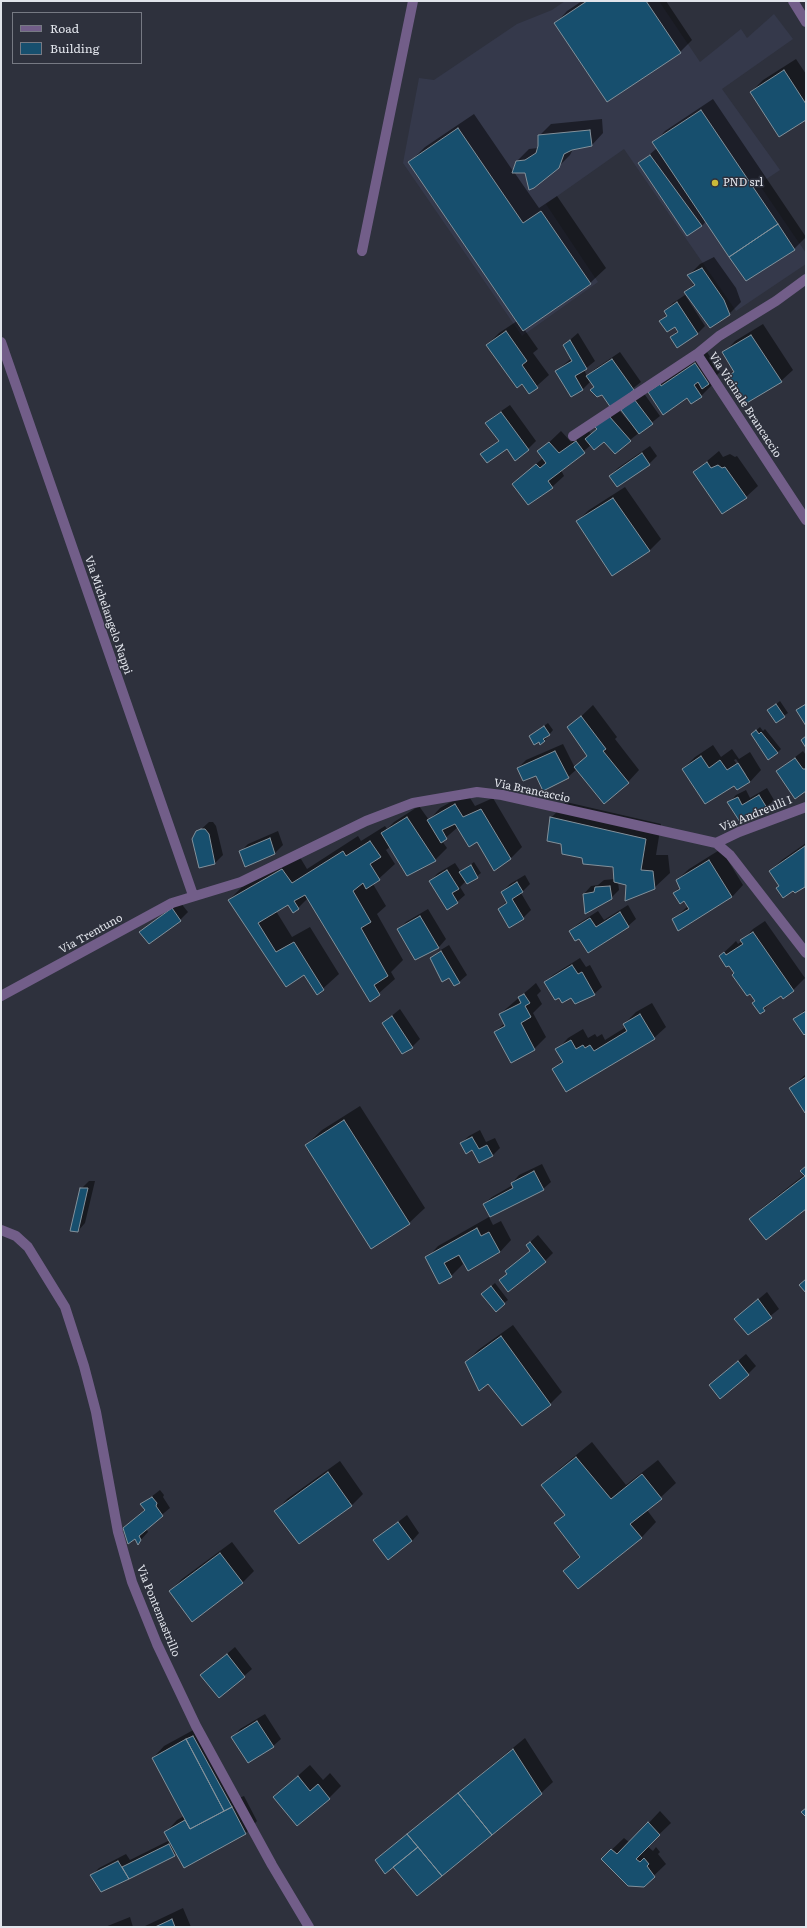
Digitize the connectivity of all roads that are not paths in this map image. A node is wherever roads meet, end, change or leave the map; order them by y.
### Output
1 (413, 1) edge
2 (793, 1) edge
3 (806, 22) edge
4 (362, 251) dead end
5 (806, 279) edge
6 (1, 342) edge
7 (697, 354) junction
8 (573, 436) dead end
9 (806, 520) edge
10 (806, 807) edge
11 (716, 843) junction
12 (193, 895) junction
13 (806, 953) edge
14 (1, 996) edge
15 (1, 1230) edge
16 (309, 1927) edge

1 - 4 street
2 - 3 street
5 - 7 street, Via Vicinale Brancaccio
6 - 12 street, Via Michelangelo Nappi
7 - 8 street
7 - 9 street, Via Vicinale Brancaccio
10 - 11 street, Via Andreulli I
11 - 12 street, Via Brancaccio
11 - 13 street, Via Brancaccio
12 - 14 street, Via Trentuno
15 - 16 street, Via Pontemastrillo

